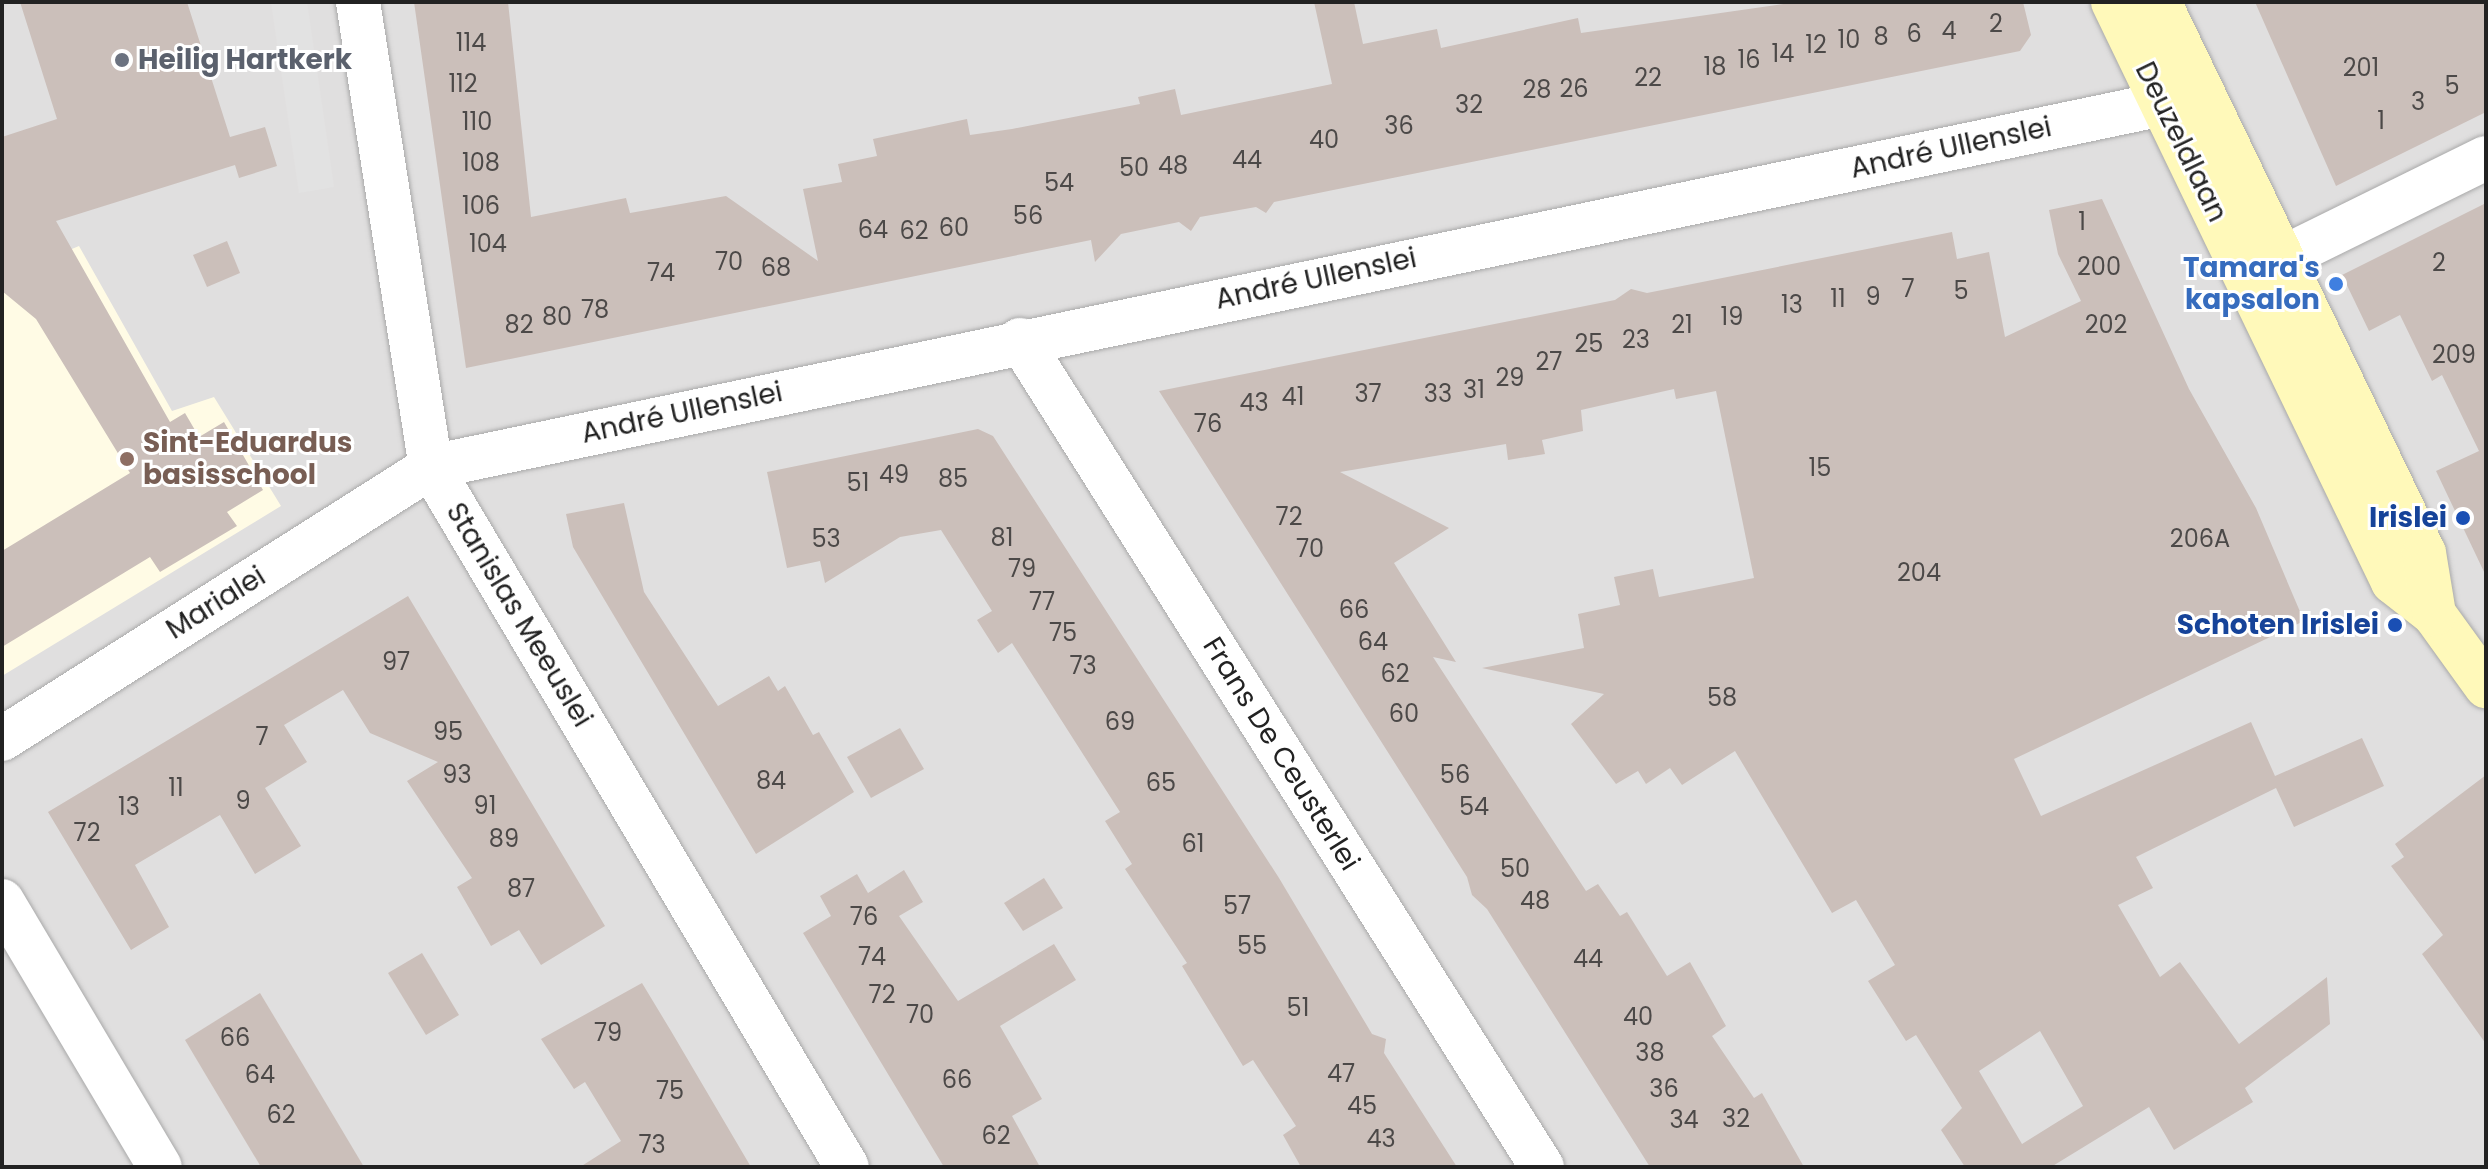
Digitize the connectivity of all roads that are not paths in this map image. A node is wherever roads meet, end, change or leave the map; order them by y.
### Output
1 (358, 2) edge
2 (2113, 2) edge
3 (2159, 2) edge
4 (2182, 97) junction
5 (2486, 158) edge
6 (2265, 266) junction
7 (1020, 340) junction
8 (431, 467) junction
9 (2486, 686) edge
10 (2, 739) edge
11 (2, 901) edge
12 (160, 1167) edge
13 (847, 1167) edge
14 (1542, 1167) edge

1 - 8 street, Stanislas Meeuslei
2 - 4 street, Deuzeldlaan
3 - 4 street, Deuzeldlaan
4 - 6 street, Deuzeldlaan
4 - 7 street, André Ullenslei
5 - 6 street
6 - 9 street, Deuzeldlaan
7 - 8 street, André Ullenslei
7 - 14 street, Frans De Ceusterlei
8 - 10 street, Marialei
8 - 13 street, Stanislas Meeuslei
11 - 12 street

